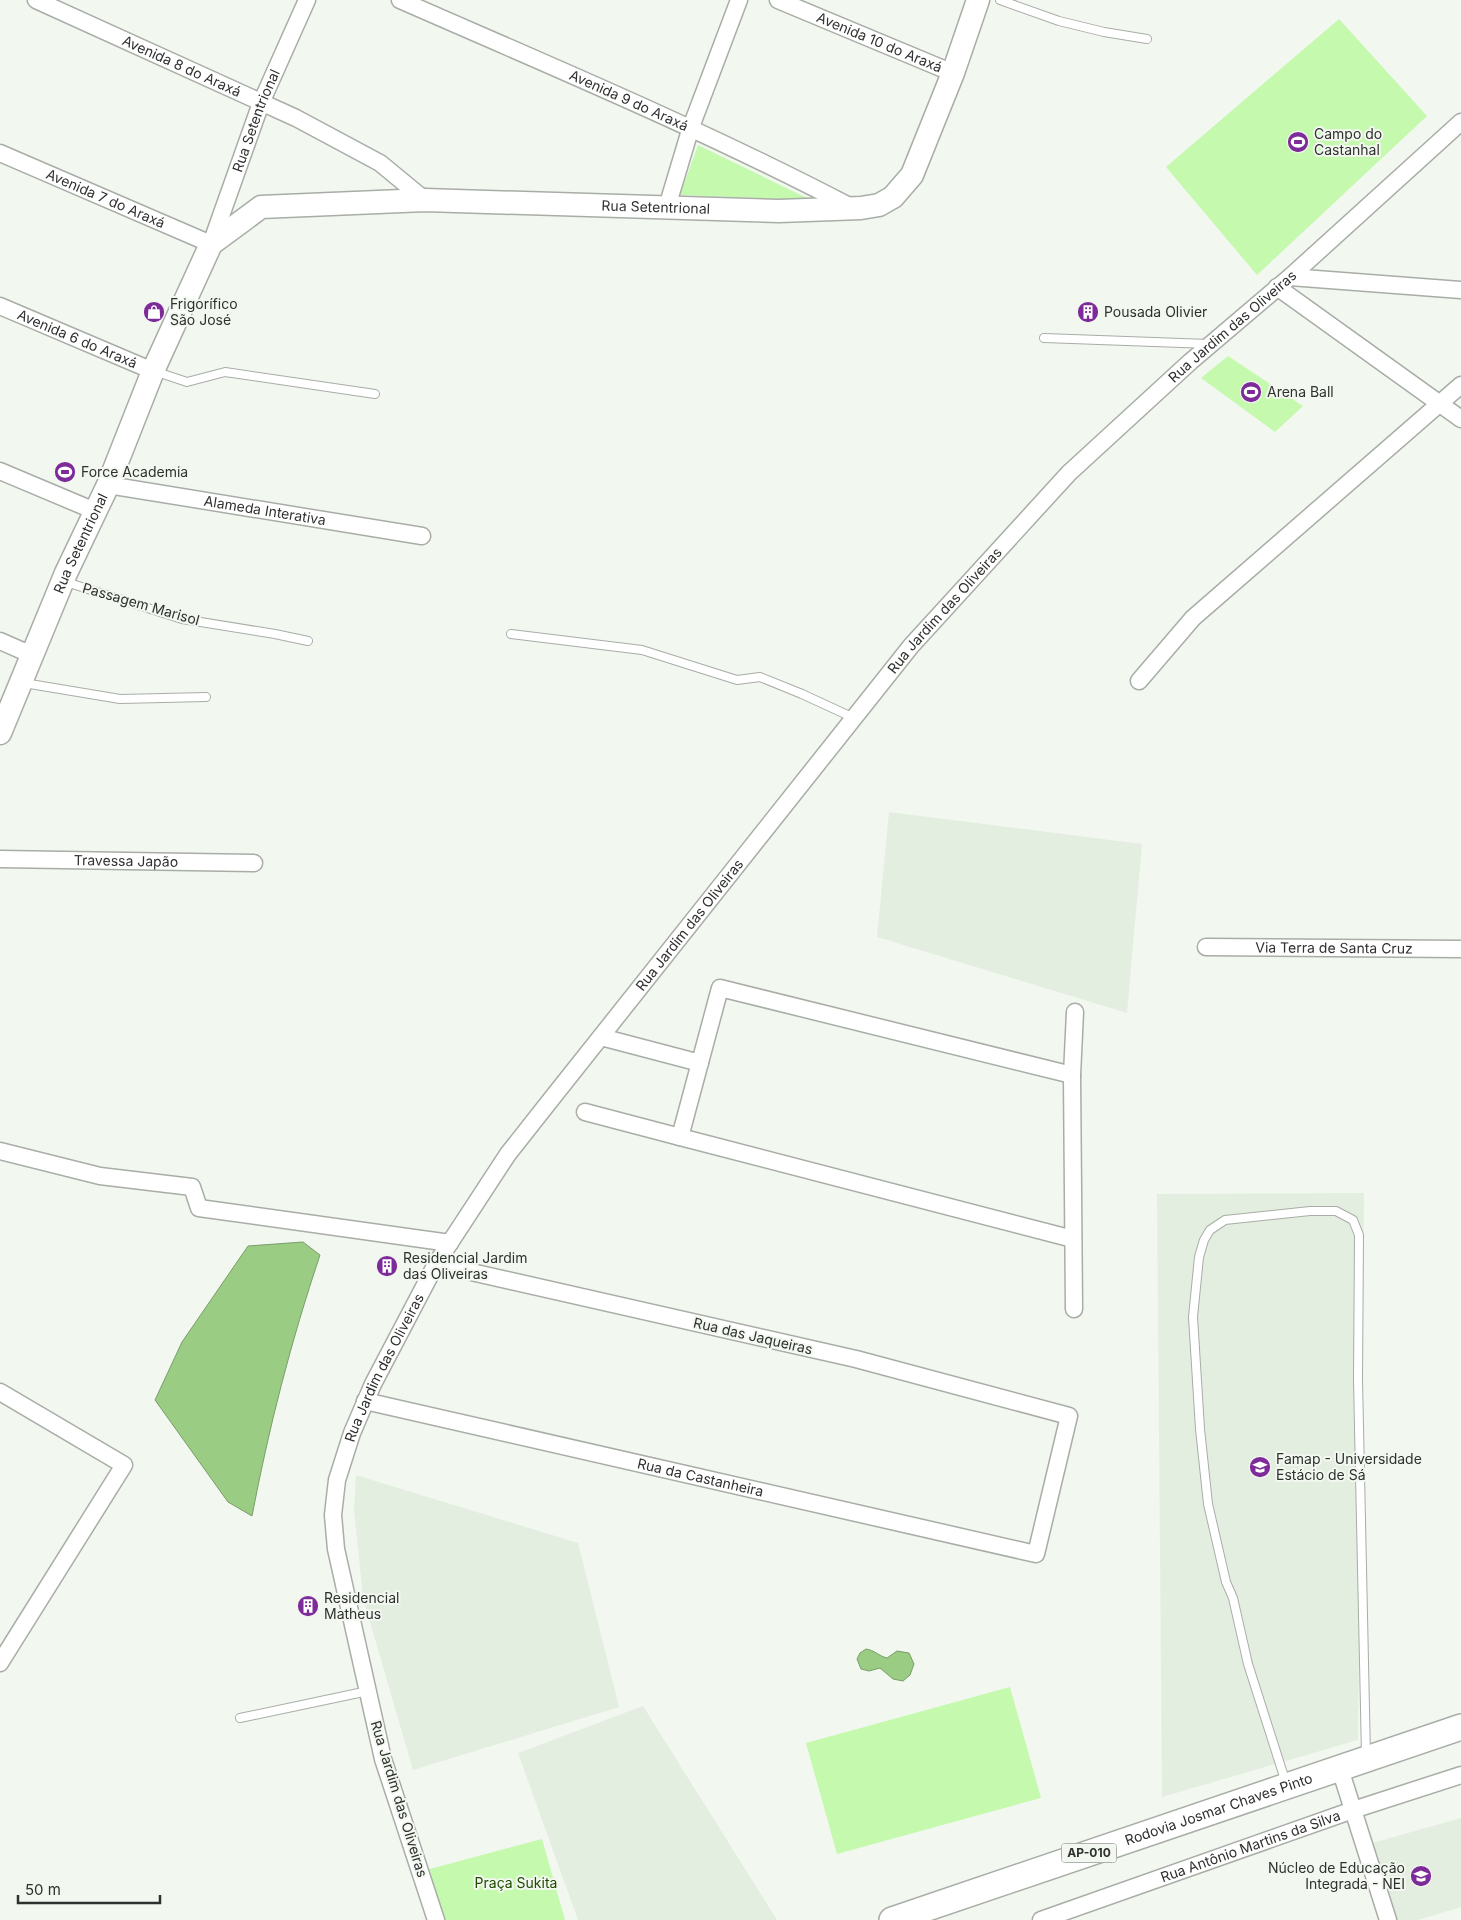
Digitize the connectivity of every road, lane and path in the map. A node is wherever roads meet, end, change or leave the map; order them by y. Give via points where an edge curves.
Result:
1 (36, 0) edge
2 (307, 0) edge
3 (400, 0) edge
4 (739, 0) edge
5 (778, 0) edge
6 (978, 0) edge
7 (1000, 0) edge
8 (1147, 39) dead end
9 (953, 73) junction
10 (261, 103) junction
11 (1461, 122) edge
12 (691, 127) junction
13 (0, 153) edge
14 (425, 200) junction
15 (667, 207) junction
16 (854, 208) junction
17 (211, 244) junction
18 (1290, 277) junction
19 (1277, 288) junction
20 (1461, 290) edge
21 (0, 306) edge
22 (1044, 338) dead end
23 (1211, 344) junction
24 (153, 371) junction
25 (1461, 385) edge
26 (375, 394) dead end
27 (1438, 404) junction
28 (1461, 419) edge
29 (0, 471) edge
30 (108, 485) junction
31 (95, 511) junction
32 (422, 536) dead end
33 (63, 581) junction
34 (511, 634) dead end
35 (0, 641) edge
36 (308, 641) dead end
37 (32, 655) junction
38 (1139, 681) dead end
39 (21, 682) junction
40 (206, 697) dead end
41 (854, 718) junction
42 (0, 733) edge
43 (0, 859) edge
44 (254, 862) dead end
45 (1206, 947) dead end
46 (1461, 949) edge
47 (1074, 1012) dead end
48 (601, 1037) junction
49 (700, 1063) junction
50 (1072, 1075) junction
51 (585, 1112) dead end
52 (680, 1137) junction
53 (0, 1150) edge
54 (1073, 1239) junction
55 (450, 1243) junction
56 (436, 1264) junction
57 (1074, 1309) dead end
58 (0, 1392) edge
59 (365, 1401) junction
60 (1036, 1554) joint
61 (0, 1663) edge
62 (368, 1691) junction
63 (240, 1718) dead end
64 (1461, 1727) edge
65 (1366, 1760) junction
66 (1340, 1769) junction
67 (1461, 1775) edge
68 (1287, 1785) junction
69 (1353, 1810) junction
70 (436, 1920) edge
71 (892, 1920) edge
72 (1041, 1920) edge
73 (1388, 1920) edge

1 - 10 street, Avenida 8 do Araxá
2 - 10 street, Rua Setentrional
3 - 12 street, Avenida 9 do Araxá
4 - 12 street
5 - 9 street, Avenida 10 do Araxá
6 - 9 street, Rua Setentrional
7 - 8 lane via 1059,21
9 - 16 street, Rua Setentrional via 912,175 886,202
10 - 14 street, Avenida 8 do Araxá via 366,155
10 - 17 street, Rua Setentrional
11 - 18 street, Rua Jardim das Oliveiras
12 - 15 street
12 - 16 street, Avenida 9 do Araxá
13 - 17 street, Avenida 7 do Araxá
14 - 15 street, Rua Setentrional
14 - 17 street, Rua Setentrional via 261,208
15 - 16 street, Rua Setentrional via 779,211
17 - 24 street, Rua Setentrional
18 - 19 street, Rua Jardim das Oliveiras
18 - 20 street
19 - 23 street, Rua Jardim das Oliveiras
19 - 27 street
21 - 24 street, Avenida 6 do Araxá
22 - 23 lane
23 - 41 street, Rua Jardim das Oliveiras via 1069,473 911,646
24 - 26 lane via 187,382 225,372
24 - 30 street, Rua Setentrional
25 - 27 street
27 - 28 street
27 - 38 street via 1193,618
29 - 31 street
30 - 31 street, Rua Setentrional
30 - 32 street, Alameda Interativa
31 - 33 street, Rua Setentrional
33 - 36 lane, Passagem Marisol via 182,619
33 - 37 street, Rua Setentrional
34 - 41 lane via 642,650 737,680 760,677
35 - 37 street
37 - 39 street, Rua Setentrional
39 - 40 lane via 120,699
39 - 42 street, Rua Setentrional
41 - 48 street, Rua Jardim das Oliveiras
43 - 44 street, Travessa Japão
45 - 46 street, Via Terra de Santa Cruz
47 - 50 street
48 - 49 street
48 - 55 street, Rua Jardim das Oliveiras via 508,1154
49 - 50 street via 720,988
49 - 52 street
50 - 54 street
51 - 52 street
52 - 54 street
53 - 55 street via 100,1176 192,1187 199,1208
54 - 57 street
55 - 56 street, Rua Jardim das Oliveiras
56 - 59 street, Rua Jardim das Oliveiras
56 - 60 street, Rua das Jaqueiras via 856,1360 1069,1416
58 - 61 street via 124,1465
59 - 60 street, Rua da Castanheira
59 - 62 street, Rua Jardim das Oliveiras via 337,1480 333,1514 336,1549
62 - 63 lane
62 - 70 street, Rua Jardim das Oliveiras via 384,1759
64 - 65 main road, Rodovia Josmar Chaves Pinto / AP-010
65 - 66 main road, Rodovia Josmar Chaves Pinto / AP-010
65 - 68 lane via 1358,1390 1359,1235 1353,1220 1336,1211 1226,1220 1210,1230 1204,1240 1199,1257 1193,1317 1208,1504 1253,1682
66 - 68 main road, Rodovia Josmar Chaves Pinto / AP-010
66 - 69 street
67 - 69 street, Rua Antônio Martins da Silva
68 - 71 main road, Rodovia Josmar Chaves Pinto / AP-010
69 - 72 street, Rua Antônio Martins da Silva
69 - 73 street

